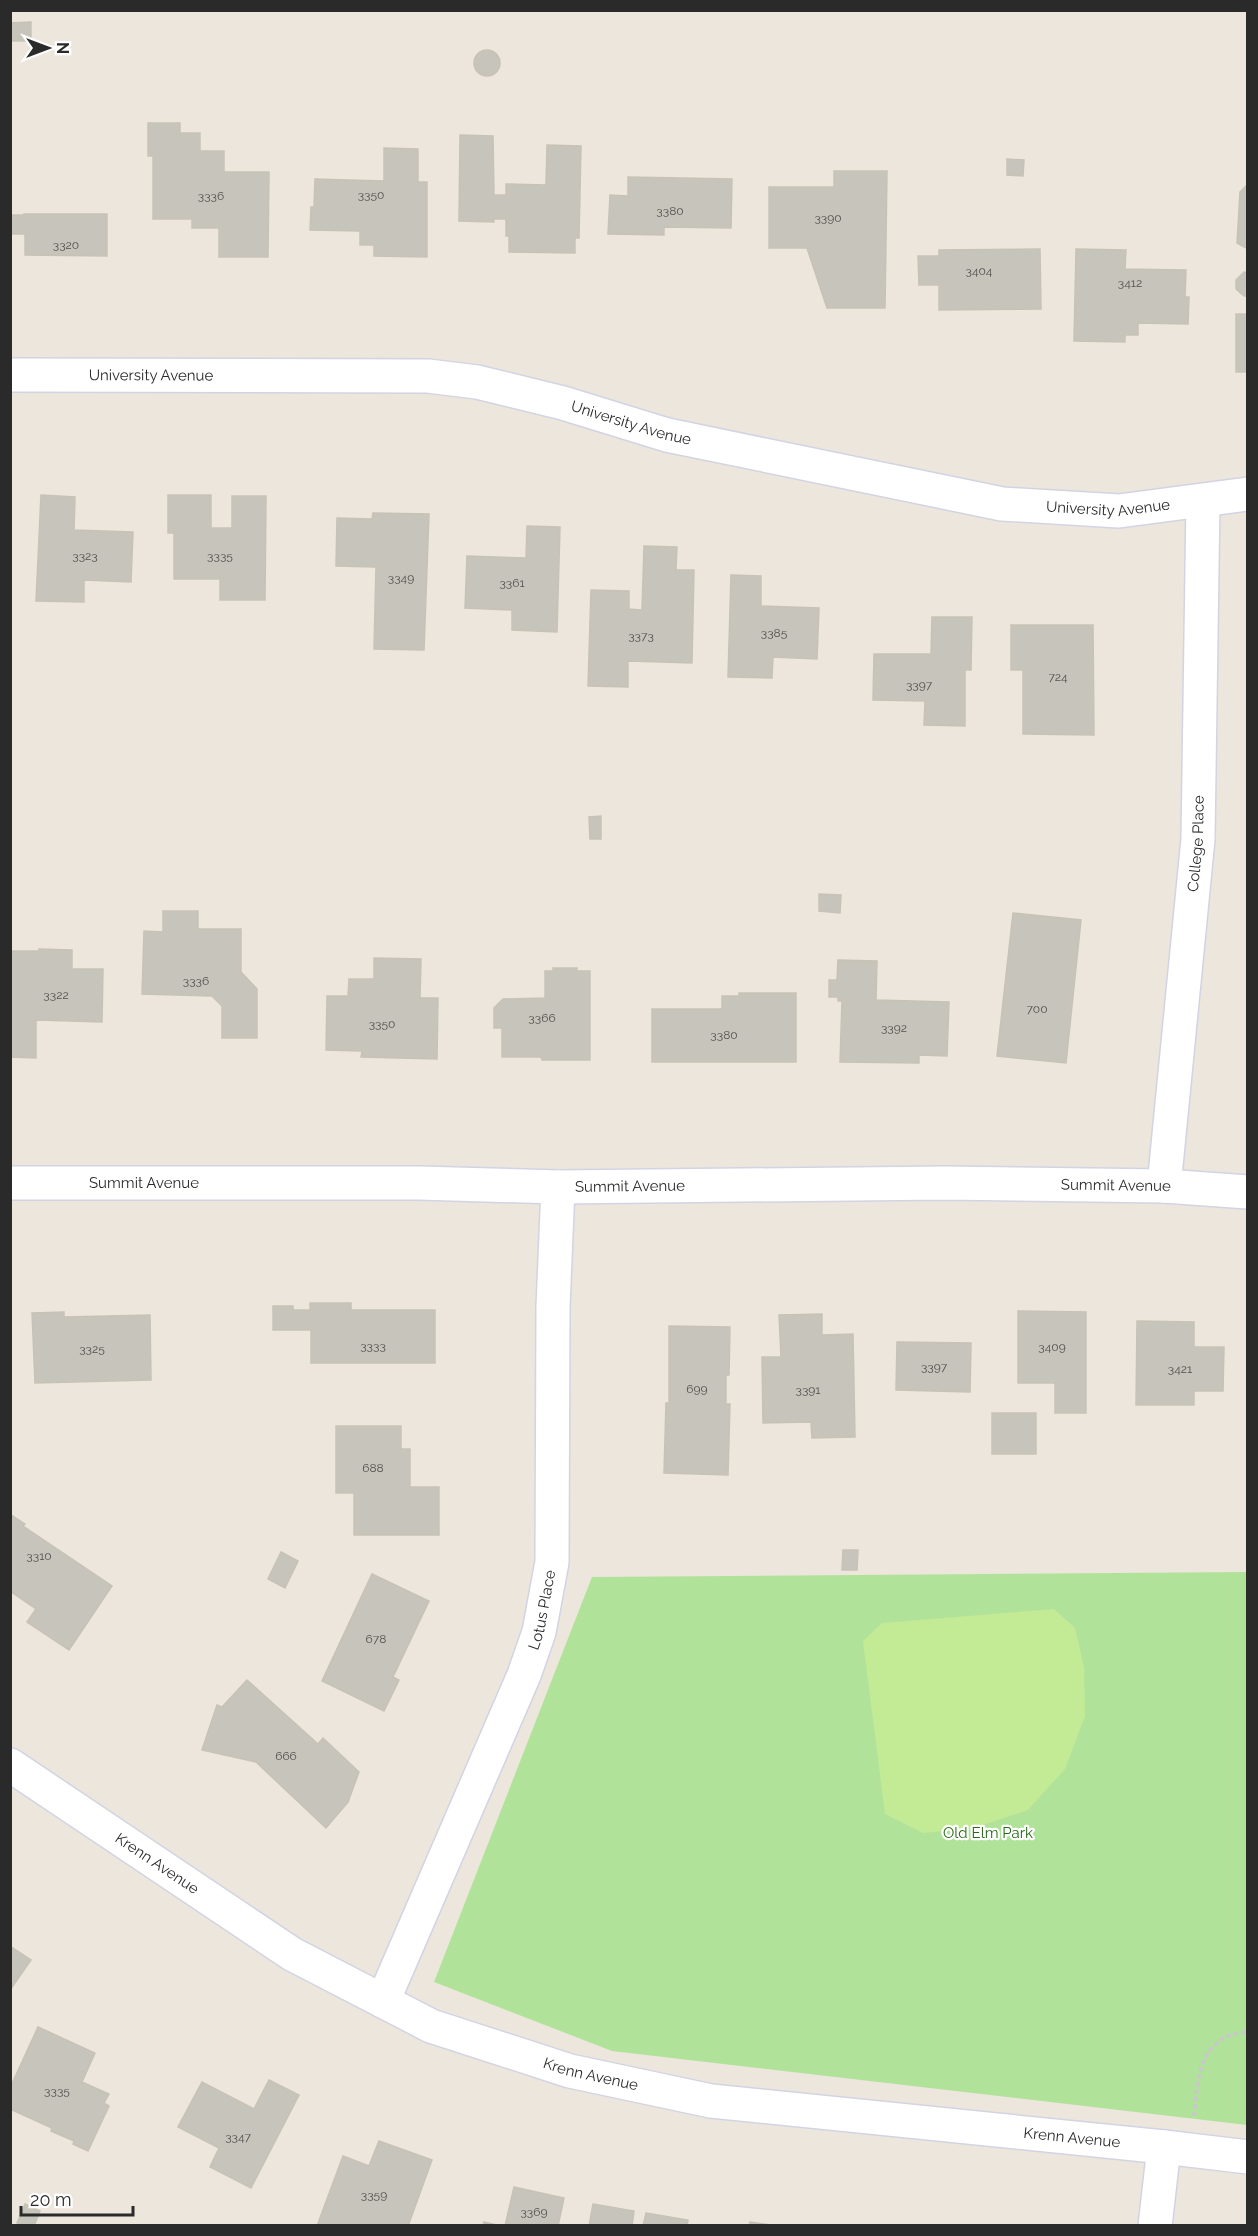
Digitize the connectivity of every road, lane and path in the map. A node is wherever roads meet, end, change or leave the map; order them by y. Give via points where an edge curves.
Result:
1 (10, 375) edge
2 (1248, 494) edge
3 (1203, 501) junction
4 (10, 1183) edge
5 (1164, 1185) junction
6 (558, 1187) junction
7 (1248, 1192) edge
8 (10, 1765) edge
9 (383, 2001) junction
10 (1248, 2032) edge
11 (1192, 2126) dead end
12 (1164, 2147) junction
13 (1248, 2157) edge
14 (1155, 2226) edge

1 - 3 street, University Avenue via 428,376 477,382 563,403 667,435 1002,504 1119,511
2 - 3 street, University Avenue
3 - 5 street, College Place via 1198,839
4 - 6 street, Summit Avenue
5 - 6 street, Summit Avenue
5 - 7 street, Summit Avenue
6 - 9 street, Lotus Place via 553,1307 552,1562 539,1632
8 - 9 street, Krenn Avenue via 292,1954
9 - 12 street, Krenn Avenue via 431,2026 570,2071 711,2101
10 - 11 path via 1225,2037 1211,2049 1201,2066
12 - 13 street, Krenn Avenue
12 - 14 street

